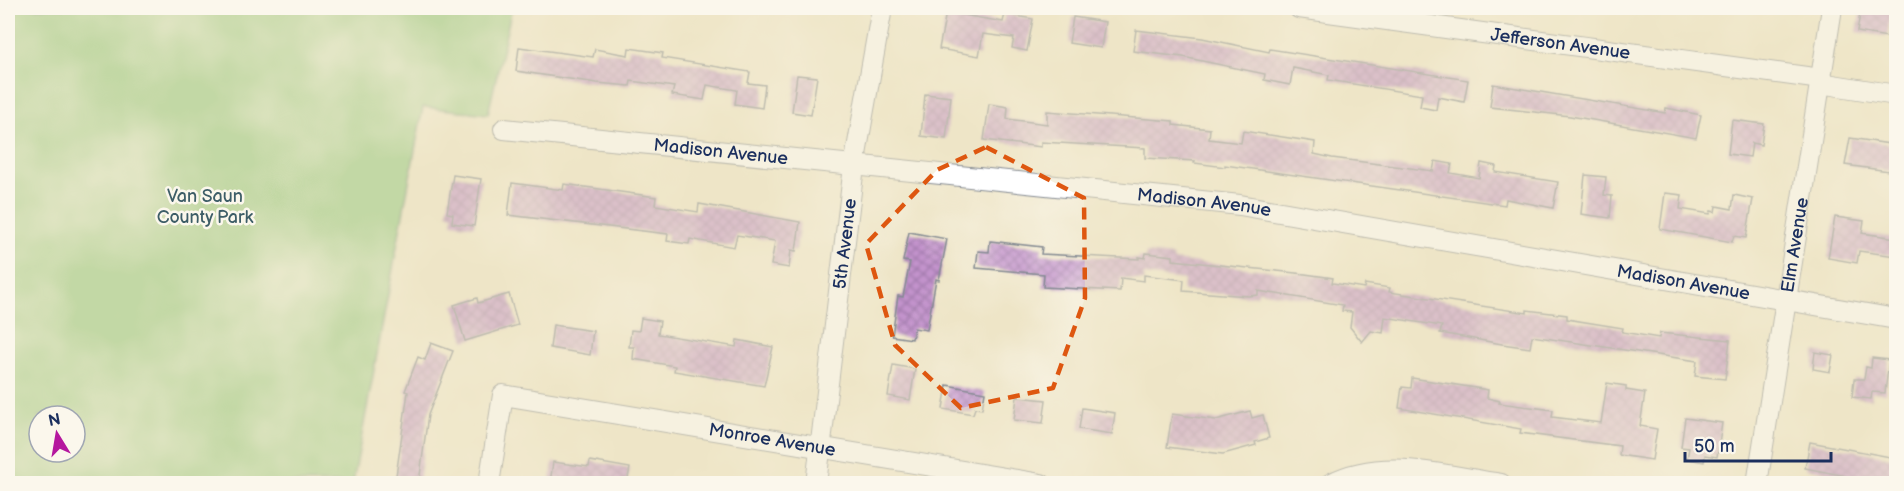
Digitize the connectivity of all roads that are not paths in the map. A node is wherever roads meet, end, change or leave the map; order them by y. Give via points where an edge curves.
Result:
1 (882, 8) edge
2 (1299, 8) edge
3 (1832, 8) edge
4 (1821, 81) junction
5 (1896, 95) edge
6 (504, 129) dead end
7 (854, 166) junction
8 (1786, 302) junction
9 (1896, 319) edge
10 (822, 446) junction
11 (489, 483) edge
12 (816, 483) edge
13 (1041, 483) edge
14 (1330, 483) edge
15 (1501, 483) edge
16 (1757, 483) edge

1 - 7 street, 5th Avenue
2 - 4 street, Jefferson Avenue
3 - 4 street, Elm Avenue
4 - 5 street, Jefferson Avenue
4 - 8 street, Elm Avenue
6 - 7 street, Madison Avenue
7 - 8 street, Madison Avenue via 1240,205
7 - 10 street, 5th Avenue
8 - 9 street, Madison Avenue
8 - 16 street, Elm Avenue
10 - 11 street, Monroe Avenue via 503,395
10 - 12 street, 5th Avenue
10 - 13 street, Monroe Avenue
14 - 15 street via 1368,469 1388,468

